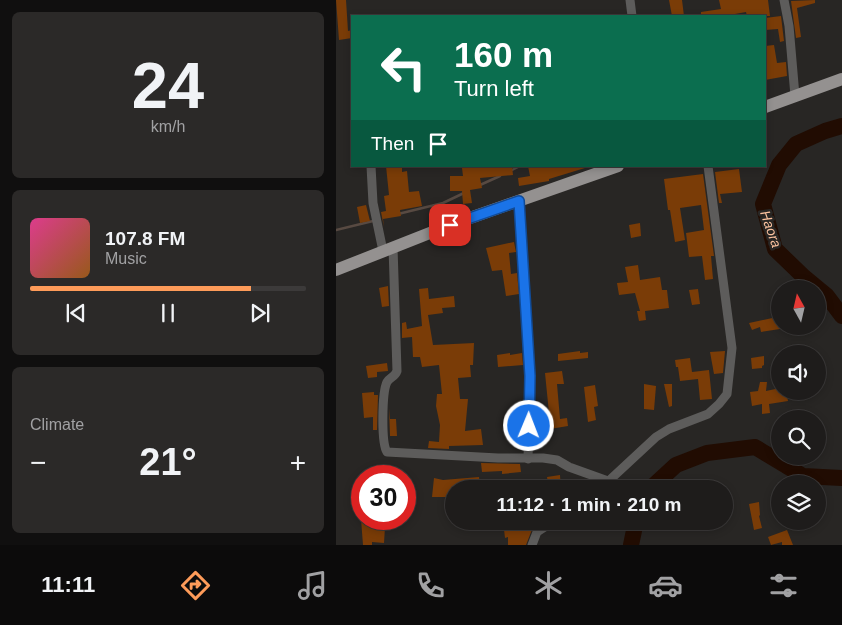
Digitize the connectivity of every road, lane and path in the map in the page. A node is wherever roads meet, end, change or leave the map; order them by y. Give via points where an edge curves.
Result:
1 (630, 0) edge
2 (784, 0) edge
3 (632, 15) edge
4 (842, 79) edge
5 (795, 96) junction
6 (766, 107) edge
7 (371, 167) edge
8 (615, 167) edge
9 (708, 167) edge
10 (519, 201) junction
11 (388, 249) junction
12 (336, 270) edge
13 (528, 459) junction
14 (605, 480) edge
15 (609, 480) edge
16 (541, 530) edge
17 (532, 545) edge

1 - 3 street
2 - 5 street
4 - 5 main road
5 - 6 main road
7 - 11 street via 373,203
8 - 10 main road
9 - 15 street via 732,348 727,394 708,414 656,437
10 - 11 main road
10 - 13 street via 530,376
11 - 12 main road
11 - 13 street via 397,371 385,390 383,446 386,452
13 - 14 street via 557,460
16 - 17 street

